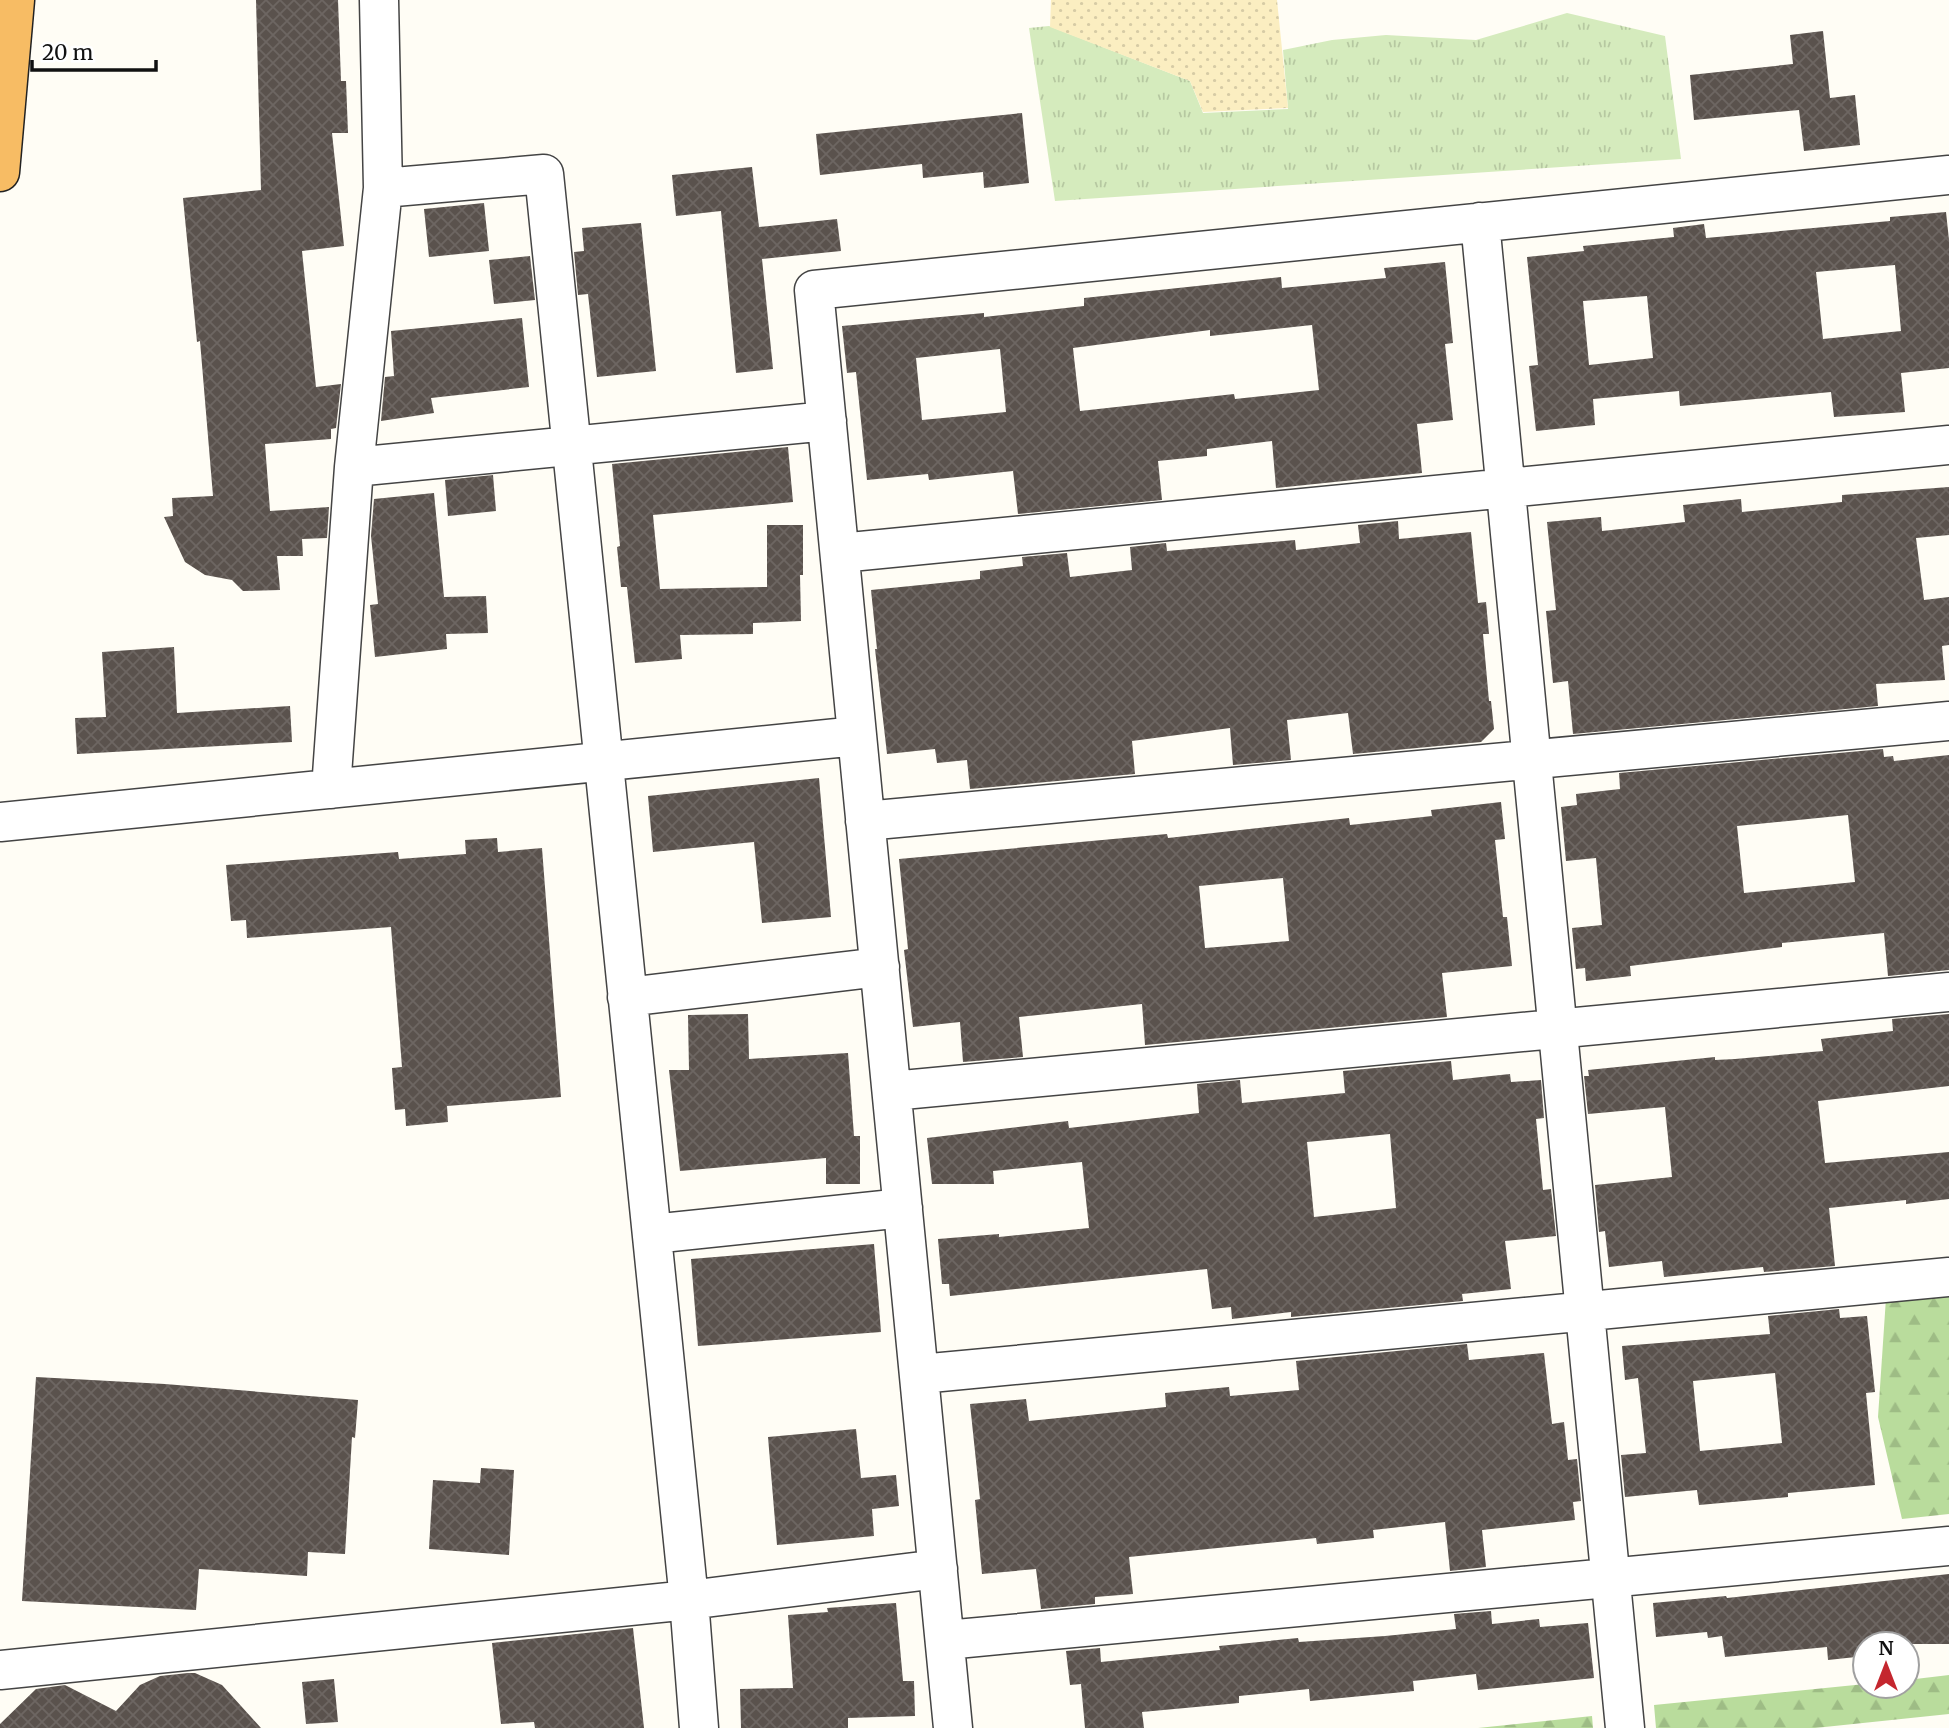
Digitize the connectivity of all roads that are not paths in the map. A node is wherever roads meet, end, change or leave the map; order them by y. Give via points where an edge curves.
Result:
1 (15, 0) edge
2 (379, 0) edge
3 (0, 172) edge
4 (1949, 175) edge
5 (383, 188) junction
6 (1480, 222) junction
7 (827, 421) junction
8 (1949, 444) edge
9 (571, 446) junction
10 (354, 467) junction
11 (1505, 486) junction
12 (840, 553) junction
13 (1949, 721) edge
14 (857, 736) junction
15 (1532, 759) junction
16 (603, 762) junction
17 (331, 789) junction
18 (865, 821) junction
19 (0, 822) edge
20 (880, 967) junction
21 (1949, 992) edge
22 (627, 997) junction
23 (1558, 1029) junction
24 (892, 1091) junction
25 (904, 1208) junction
26 (652, 1234) junction
27 (1949, 1277) edge
28 (1585, 1311) junction
29 (920, 1374) junction
30 (1949, 1546) edge
31 (939, 1569) junction
32 (1611, 1578) junction
33 (689, 1600) junction
34 (946, 1640) junction
35 (0, 1670) edge
36 (699, 1728) edge
37 (953, 1728) edge
38 (1625, 1728) edge

1 - 3 highway
2 - 5 street
4 - 6 street
5 - 9 street via 544,174
5 - 10 street
6 - 7 street via 814,290
6 - 11 street
7 - 9 street
7 - 12 street
8 - 11 street
9 - 10 street
9 - 16 street
10 - 17 street
11 - 12 street
11 - 15 street
12 - 14 street
13 - 15 street
14 - 16 street
14 - 18 street
15 - 18 street
15 - 23 street
16 - 17 street
16 - 22 street
17 - 19 street
18 - 20 street
20 - 22 street
20 - 24 street
21 - 23 street
22 - 26 street
23 - 24 street
23 - 28 street
24 - 25 street
25 - 26 street
25 - 29 street
26 - 33 street
27 - 28 street
28 - 29 street
28 - 32 street
29 - 31 street
30 - 32 street
31 - 33 street
31 - 34 street
32 - 34 street
32 - 38 street
33 - 35 street
33 - 36 street
34 - 37 street

